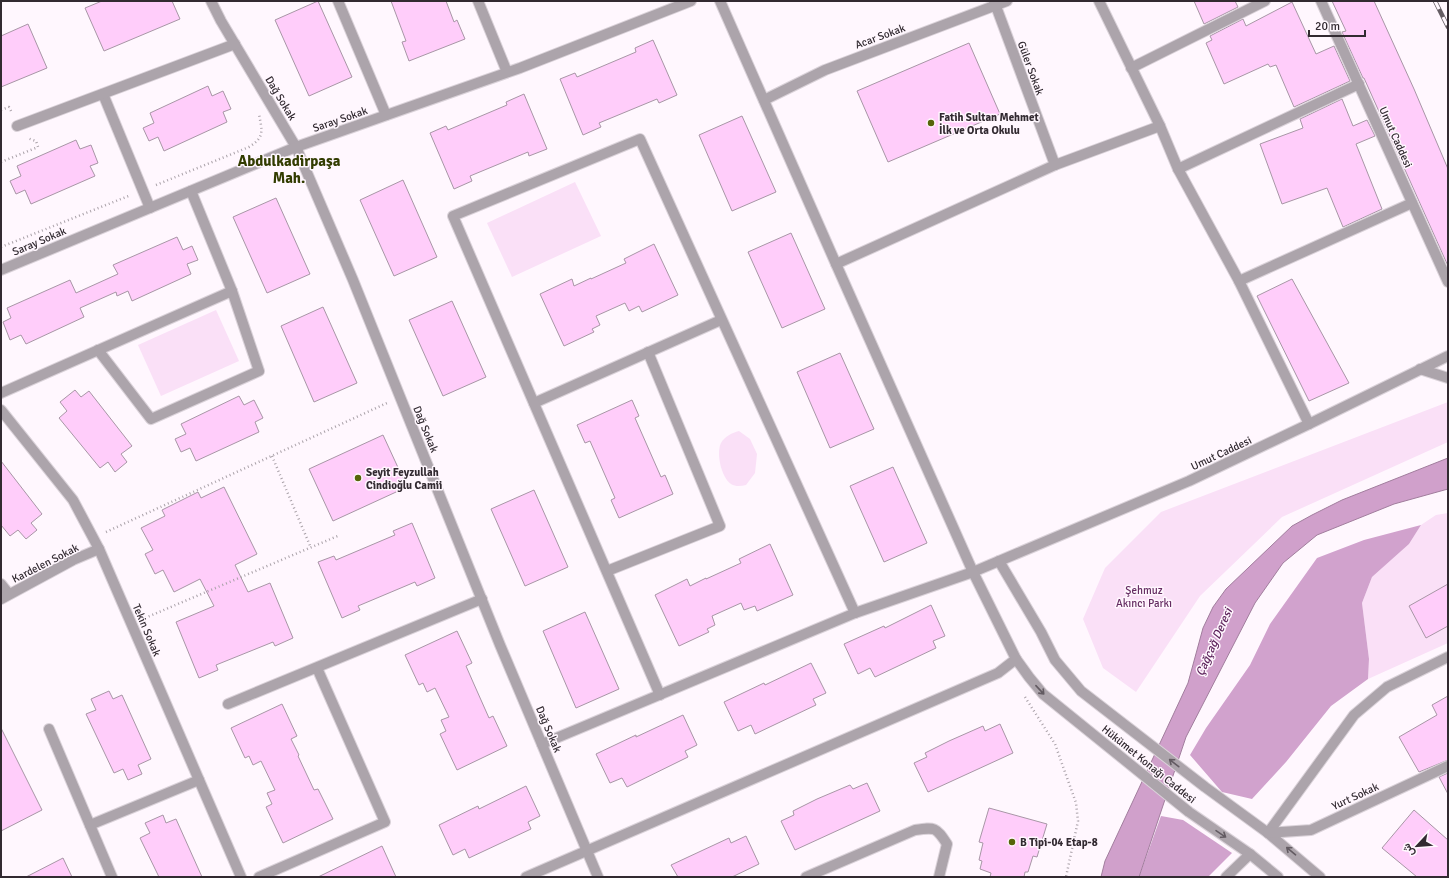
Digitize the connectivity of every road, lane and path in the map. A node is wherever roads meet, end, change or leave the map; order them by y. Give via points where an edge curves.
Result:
1 (210, 1) edge
2 (338, 1) edge
3 (478, 1) edge
4 (691, 1) edge
5 (720, 1) edge
6 (1007, 1) edge
7 (1099, 1) edge
8 (1265, 1) edge
9 (1321, 1) edge
10 (995, 4) edge
11 (235, 44) junction
12 (1132, 68) junction
13 (507, 72) junction
14 (1359, 84) junction
15 (103, 94) junction
16 (764, 100) junction
17 (258, 113) dead end
18 (386, 115) junction
19 (17, 126) dead end
20 (1160, 126) junction
21 (296, 147) junction
22 (1055, 165) junction
23 (1178, 169) junction
24 (142, 190) junction
25 (191, 191) junction
26 (1412, 203) junction
27 (150, 208) junction
28 (1, 247) edge
29 (836, 264) junction
30 (1, 270) edge
31 (1239, 281) junction
32 (1448, 282) edge
33 (232, 291) junction
34 (721, 320) junction
35 (98, 350) junction
36 (648, 352) junction
37 (1448, 356) edge
38 (1420, 370) junction
39 (1448, 378) edge
40 (1, 393) edge
41 (401, 397) junction
42 (534, 403) junction
43 (1, 410) edge
44 (1309, 424) junction
45 (272, 456) junction
46 (340, 535) dead end
47 (93, 538) junction
48 (310, 548) junction
49 (99, 549) junction
50 (999, 561) junction
51 (607, 572) junction
52 (973, 572) junction
53 (1, 584) edge
54 (5, 596) edge
55 (482, 599) junction
56 (855, 613) junction
57 (131, 624) junction
58 (1448, 657) edge
59 (1016, 659) junction
60 (318, 668) junction
61 (1021, 691) dead end
62 (660, 695) junction
63 (228, 704) dead end
64 (49, 729) dead end
65 (542, 744) junction
66 (1448, 766) edge
67 (199, 780) junction
68 (90, 825) junction
69 (1268, 833) junction
70 (586, 850) junction
71 (1250, 854) junction
72 (112, 877) edge
73 (241, 877) edge
74 (259, 877) edge
75 (526, 877) edge
76 (598, 877) edge
77 (806, 877) edge
78 (939, 877) edge
79 (1066, 877) edge
80 (1226, 877) edge
81 (1278, 877) edge
82 (1320, 877) edge

1 - 11 street, Dağ Sokak
2 - 18 street
3 - 13 street
4 - 13 street, Saray Sokak
5 - 16 street, Hükümet Konağı Caddesi
6 - 10 street, Acar Sokak
7 - 12 street
8 - 12 street
9 - 14 street, Umut Caddesi
10 - 16 street, Acar Sokak via 825,70
10 - 22 street, Güler Sokak
11 - 15 street
11 - 21 street, Dağ Sokak
12 - 20 street
13 - 18 street, Saray Sokak
14 - 23 street
14 - 26 street, Umut Caddesi
15 - 19 street
15 - 24 street
16 - 29 street, Hükümet Konağı Caddesi
17 - 24 path via 262,132 258,142
18 - 21 street, Saray Sokak
20 - 22 street
20 - 23 street
21 - 25 street, Saray Sokak
21 - 41 street, Dağ Sokak
22 - 29 street
23 - 31 street
24 - 27 street
24 - 28 path
25 - 27 street, Saray Sokak
25 - 33 street
26 - 31 street
26 - 32 street, Umut Caddesi
27 - 30 street, Saray Sokak
29 - 52 street, Hükümet Konağı Caddesi
31 - 44 street
33 - 35 street
33 - 35 street via 259,371 151,419
34 - 36 street
34 - 42 street via 640,139 453,216
34 - 56 street
35 - 40 street
36 - 42 street
36 - 51 street via 720,526
37 - 38 street, Umut Caddesi
38 - 39 street
38 - 44 street, Umut Caddesi
41 - 45 path
41 - 55 street, Dağ Sokak
42 - 51 street
43 - 47 street, Tekin Sokak via 73,500
44 - 50 street, Umut Caddesi via 1189,481
45 - 47 path
45 - 48 path
46 - 48 path
47 - 49 street, Tekin Sokak
48 - 57 path
49 - 54 street, Kardelen Sokak
49 - 57 street, Tekin Sokak
50 - 52 street, Umut Caddesi
69 -> 50 street, Hükümet Konağı Caddesi via 1081,691 1055,660
51 - 62 street
52 - 56 street, Umut Caddesi
52 - 59 street, Hükümet Konağı Caddesi
53 - 54 street
55 - 60 street
55 - 65 street, Dağ Sokak
56 - 62 street, Umut Caddesi
57 - 67 street, Tekin Sokak
58 - 69 street via 1387,687 1354,715
59 - 70 street via 998,673
59 -> 71 street, Hükümet Konağı Caddesi via 1043,694 1189,812
60 - 63 street
60 - 74 street via 385,822
61 - 79 path via 1055,744 1076,803 1078,821
62 - 65 street, Umut Caddesi
64 - 68 street
65 - 70 street, Dağ Sokak
66 - 69 street, Yurt Sokak via 1311,830
67 - 68 street
67 - 73 street, Tekin Sokak
68 - 72 street
82 -> 69 street, Hükümet Konağı Caddesi
70 - 75 street
70 - 76 street, Dağ Sokak
71 - 80 street
71 - 81 street, Hükümet Konağı Caddesi
77 - 78 street via 914,830 929,828 938,831 947,844

